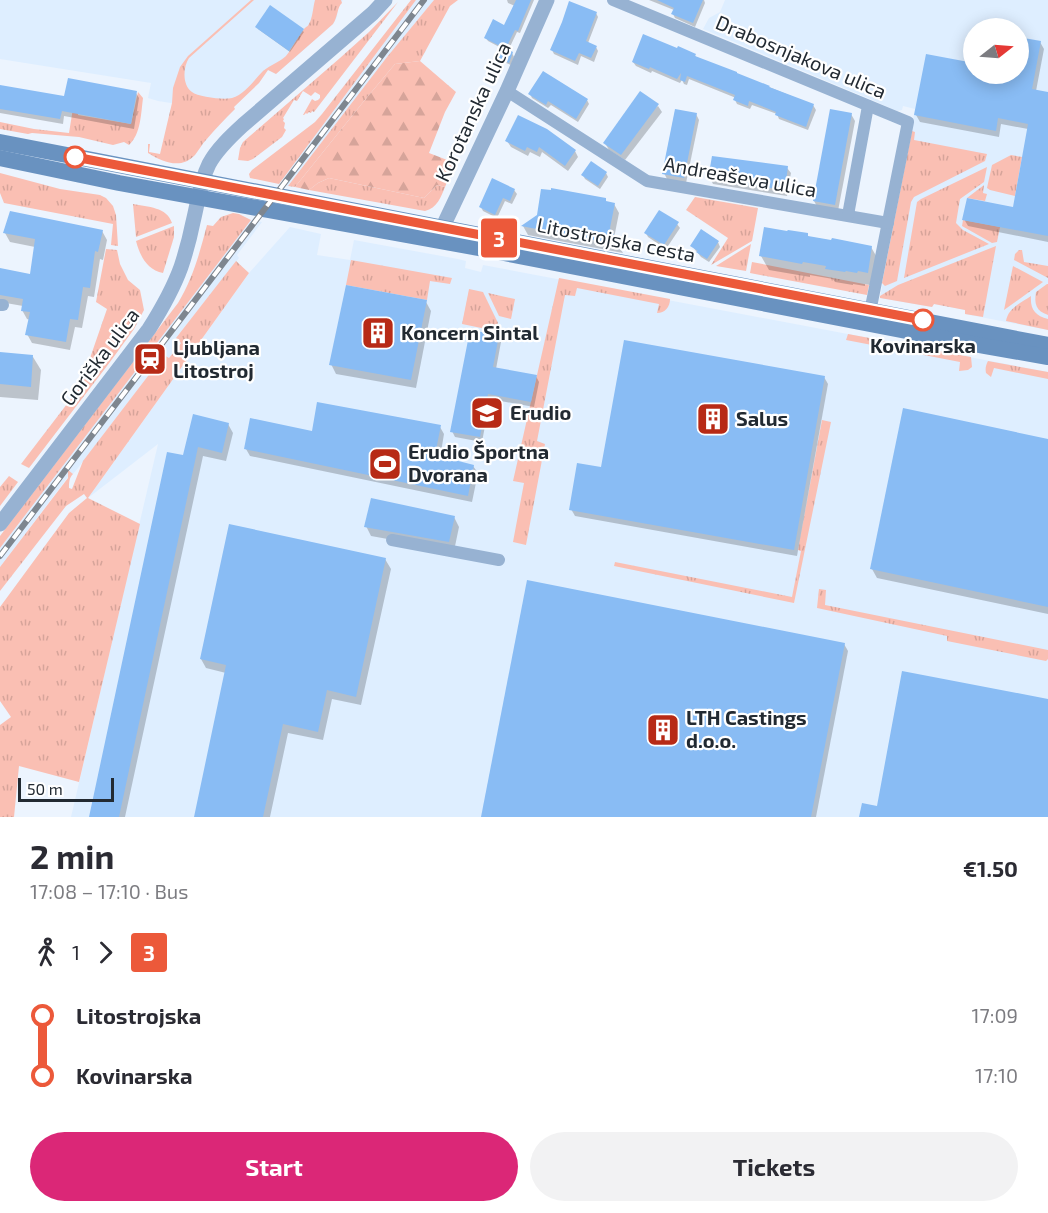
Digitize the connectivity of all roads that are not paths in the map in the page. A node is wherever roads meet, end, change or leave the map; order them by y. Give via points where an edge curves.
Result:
1 (385, 0) edge
2 (547, 0) edge
3 (613, 0) edge
4 (507, 91) junction
5 (868, 106) junction
6 (0, 142) edge
7 (0, 158) edge
8 (200, 189) junction
9 (848, 215) junction
10 (888, 223) junction
11 (439, 234) junction
12 (869, 317) junction
13 (1048, 345) edge
14 (1048, 357) edge
15 (0, 524) edge
16 (392, 540) dead end
17 (499, 560) dead end

1 - 8 street, Goriška ulica via 236,131 210,162
2 - 4 street, Korotanska ulica
3 - 5 street, Drabosnjakova ulica
4 - 9 street, Andreaševa ulica via 647,181
4 - 11 street, Korotanska ulica
5 - 9 street
5 - 10 street, Drabosnjakova ulica via 908,122
6 - 8 main road, Litostrojska cesta
7 - 8 main road, Litostrojska cesta via 119,183
8 - 11 main road, Litostrojska cesta
8 - 15 street, Goriška ulica via 180,268 160,311
9 - 10 street, Andreaševa ulica
10 - 12 street
11 - 12 main road, Litostrojska cesta
12 - 13 main road, Litostrojska cesta
12 - 14 main road, Litostrojska cesta via 984,346
16 - 17 street

